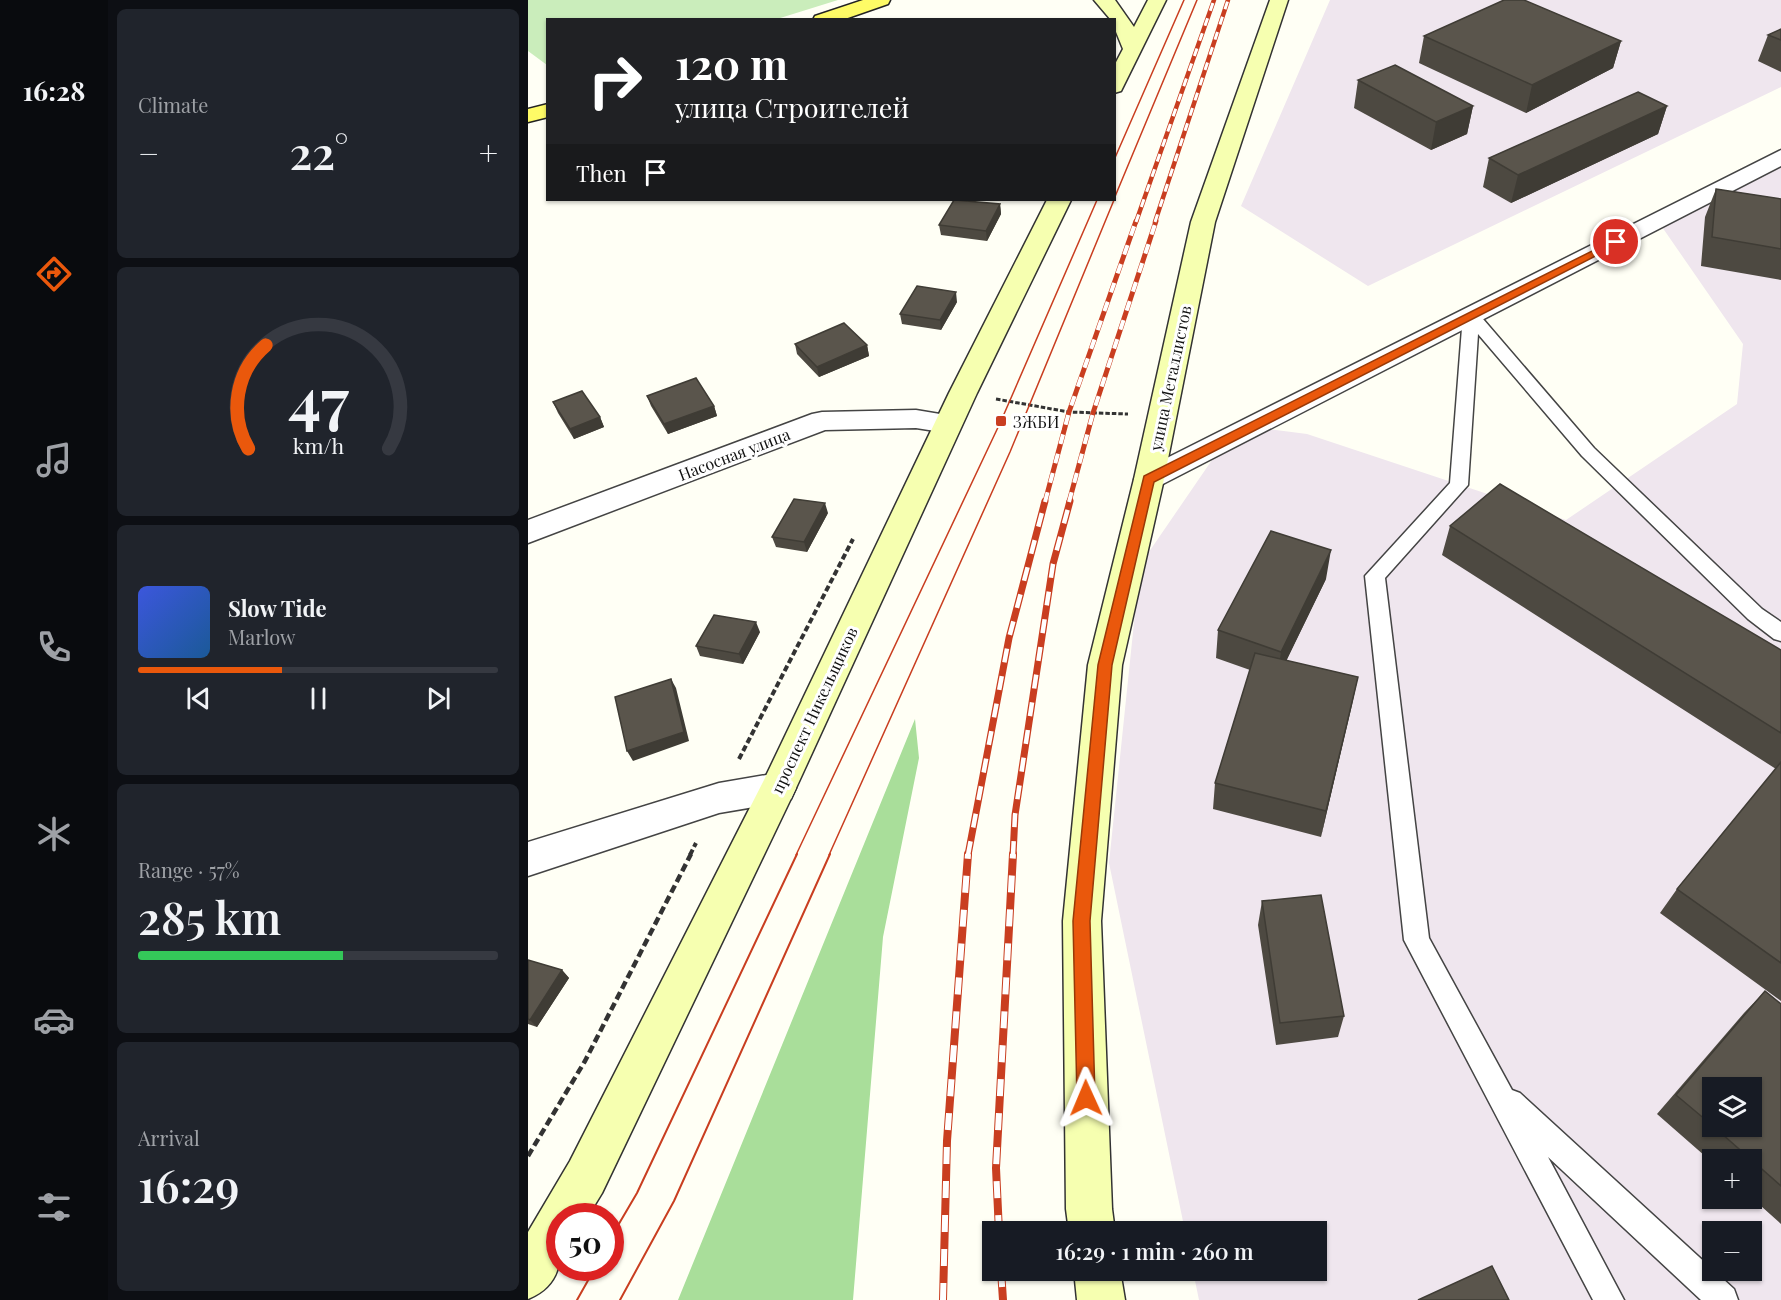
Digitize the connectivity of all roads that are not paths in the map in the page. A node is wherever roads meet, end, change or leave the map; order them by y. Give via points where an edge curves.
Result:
1 (881, 0) edge
2 (1102, 0) edge
3 (1157, 0) edge
4 (1279, 0) edge
5 (828, 18) edge
6 (1133, 50) junction
7 (1116, 83) edge
8 (546, 111) edge
9 (528, 116) edge
10 (1781, 158) edge
11 (1059, 201) edge
12 (1471, 315) junction
13 (948, 424) junction
14 (1149, 479) junction
15 (528, 532) edge
16 (1781, 633) edge
17 (778, 788) junction
18 (528, 859) edge
19 (1498, 1093) junction
20 (571, 1203) edge
21 (1091, 1221) edge
22 (546, 1246) edge
23 (528, 1276) edge
24 (1098, 1281) edge
25 (1101, 1300) edge
26 (1609, 1300) edge
27 (1723, 1300) edge

1 - 5 main road
2 - 6 main road via 1118,15
3 - 6 main road
4 - 14 main road, улица Металлистов via 1203,222
6 - 7 main road
8 - 9 main road
10 - 12 street
11 - 13 main road, проспект Никельщиков
12 - 14 street
12 - 16 lane via 1588,452 1755,614
12 - 19 lane via 1459,485 1375,576 1417,940
13 - 15 street, Насосная улица via 916,419 822,421
13 - 17 main road, проспект Никельщиков
14 - 21 main road, улица Металлистов via 1105,665 1082,921
17 - 18 street via 719,798
17 - 20 main road, проспект Никельщиков
19 - 26 lane
19 - 27 lane
22 - 23 main road
24 - 25 main road

